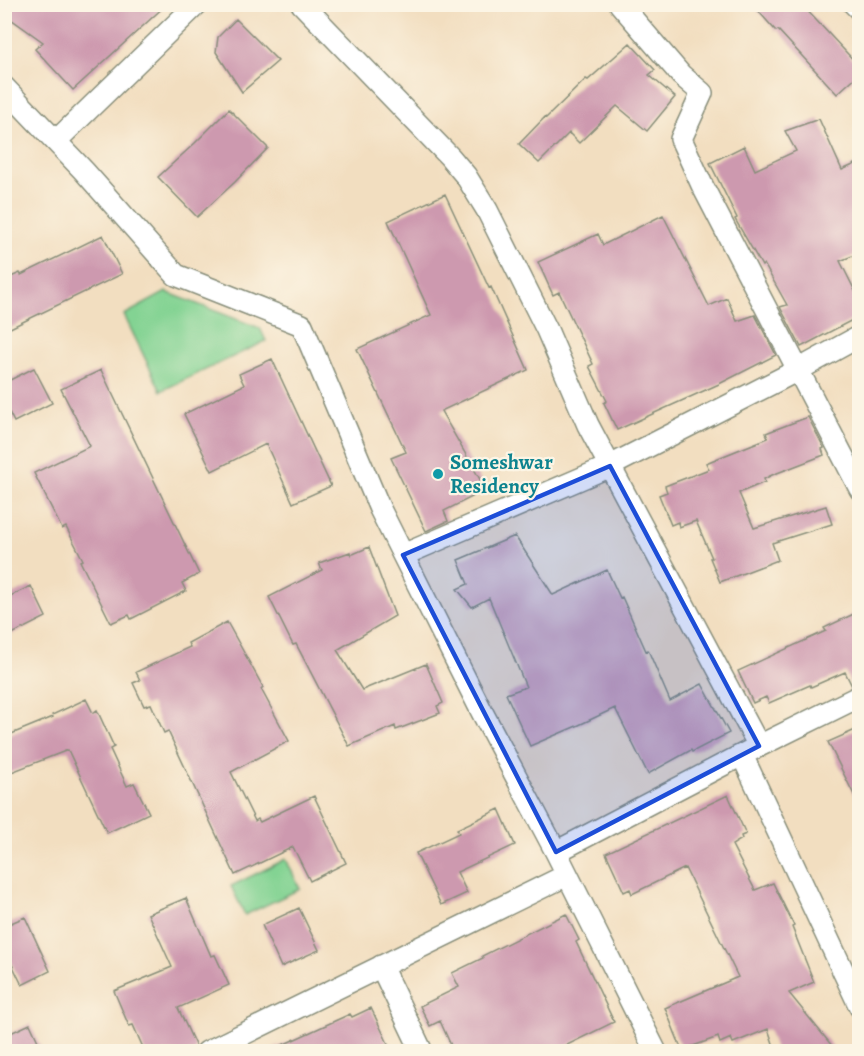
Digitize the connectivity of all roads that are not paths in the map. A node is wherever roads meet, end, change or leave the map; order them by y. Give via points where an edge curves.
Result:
1 (197, 4) edge
2 (302, 4) edge
3 (854, 4) edge
4 (631, 8) edge
5 (860, 10) edge
6 (4, 87) edge
7 (56, 141) junction
8 (860, 336) edge
9 (798, 370) junction
10 (610, 466) junction
11 (860, 489) edge
12 (403, 555) junction
13 (860, 696) edge
14 (750, 751) junction
15 (556, 852) junction
16 (567, 875) junction
17 (381, 966) junction
18 (860, 1007) edge
19 (221, 1048) edge
20 (422, 1052) edge
21 (656, 1052) edge

1 - 7 street
2 - 10 street via 466,176 488,210
3 - 5 street
4 - 9 street via 681,75 702,93 681,139
6 - 7 street
7 - 12 street via 176,275 302,325
8 - 9 street
9 - 10 street
9 - 11 street
10 - 12 street
10 - 14 street
12 - 15 street
13 - 14 street
14 - 15 street
14 - 18 street
15 - 16 street
16 - 17 street
16 - 21 street
17 - 19 street
17 - 20 street

